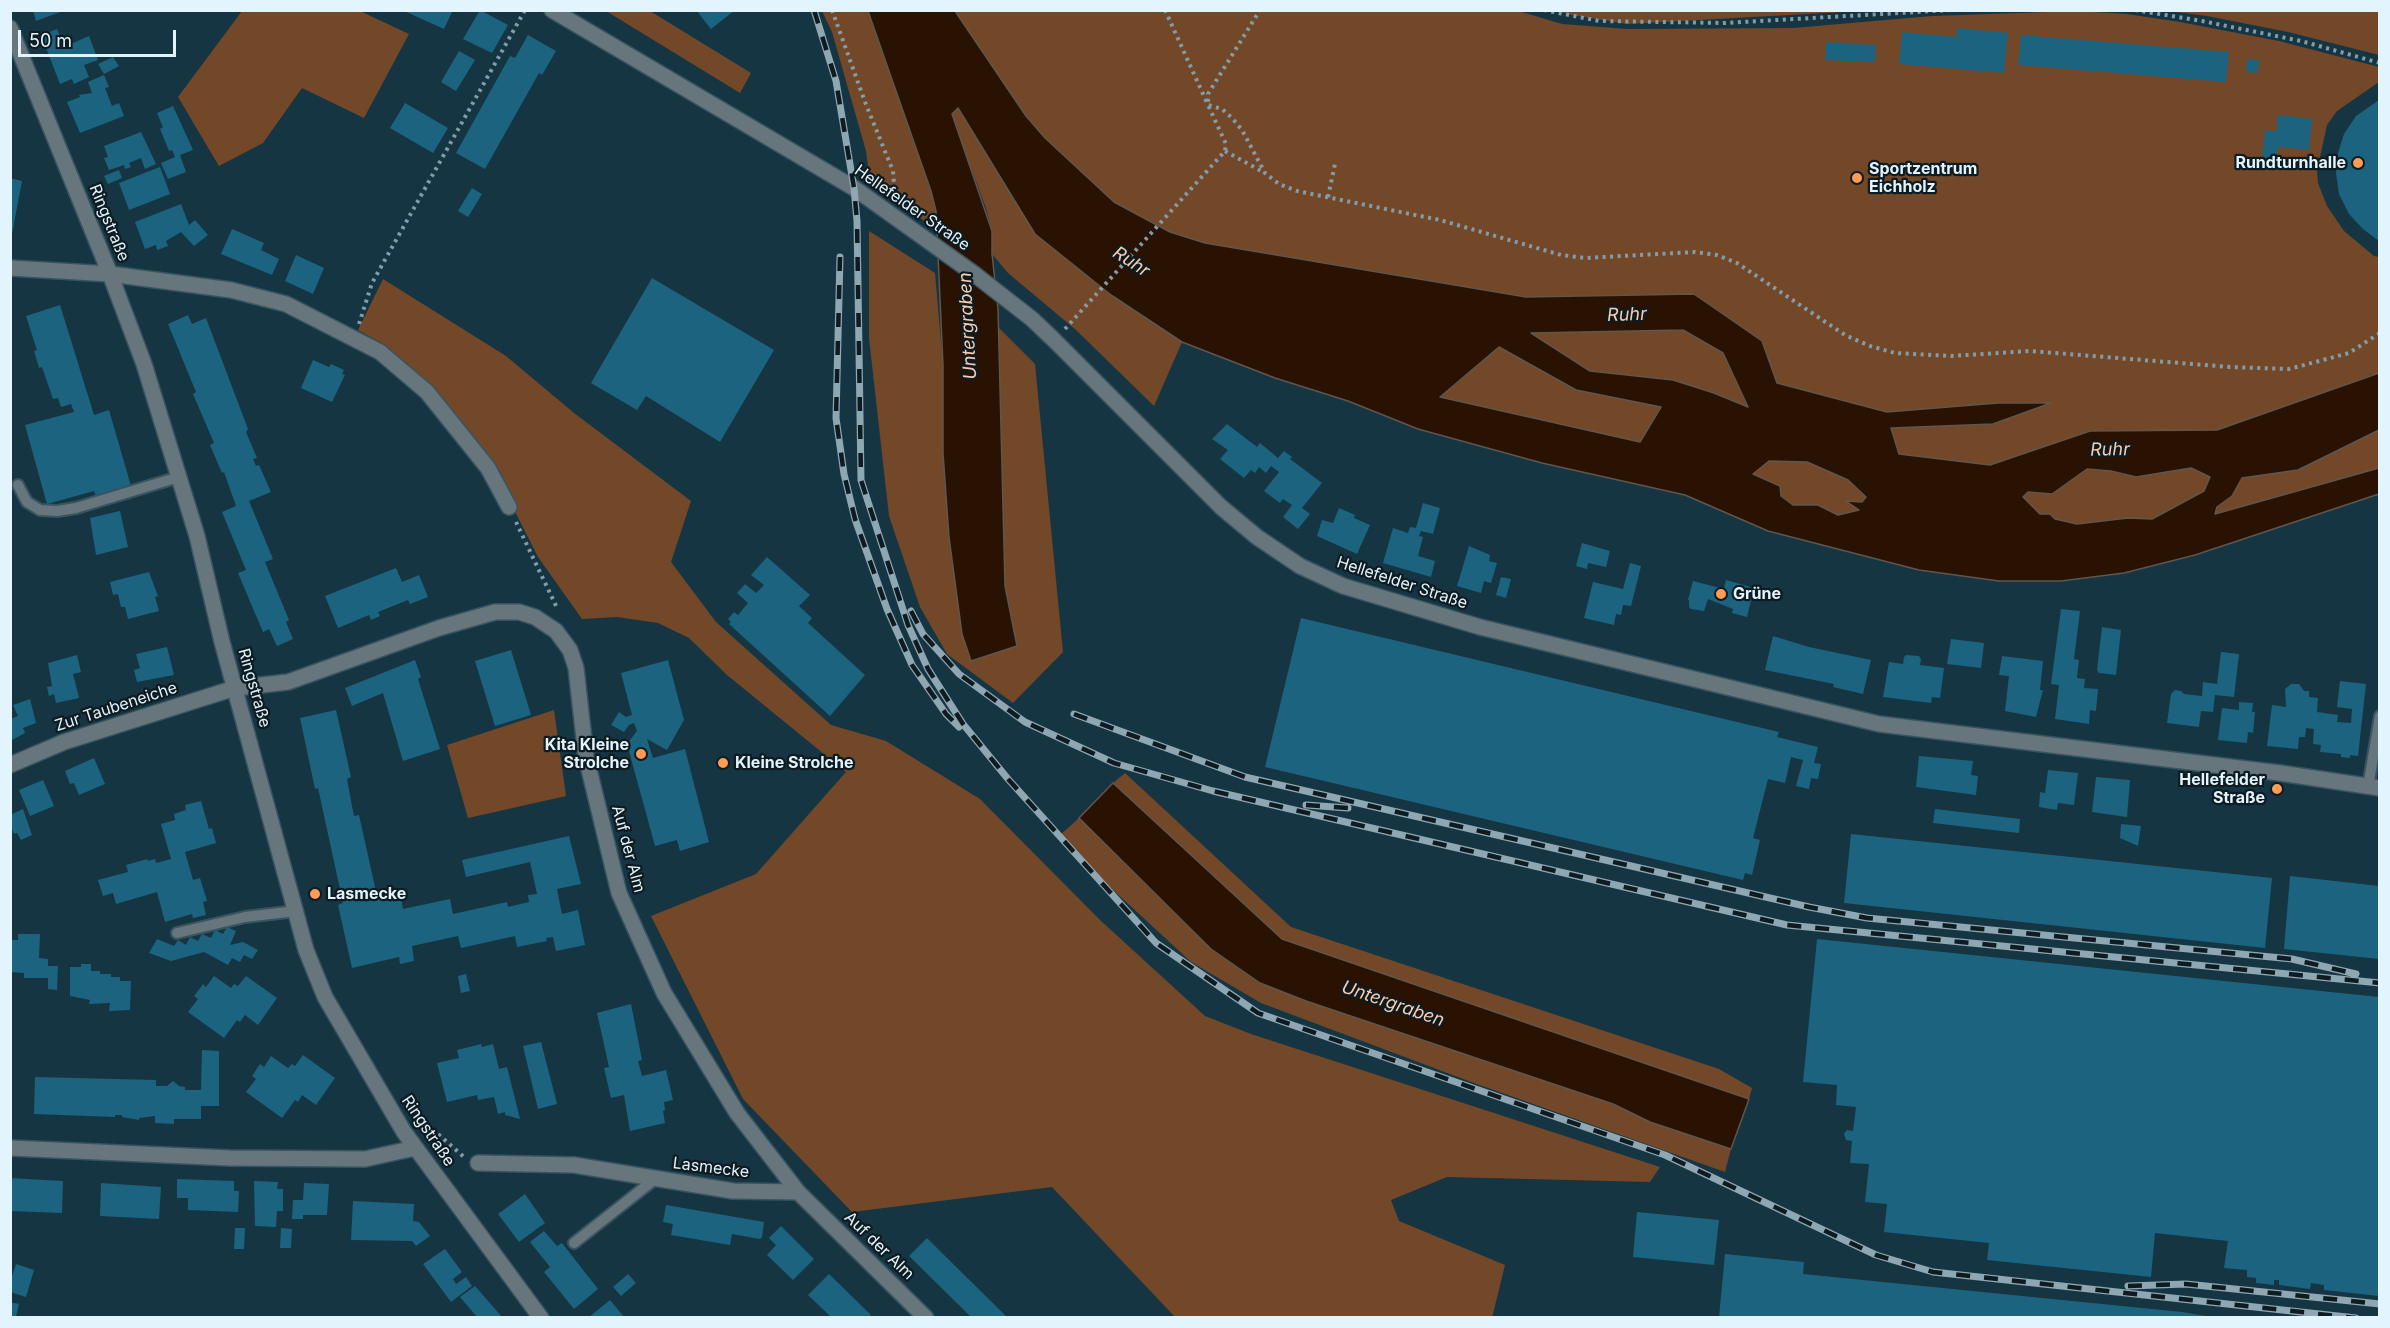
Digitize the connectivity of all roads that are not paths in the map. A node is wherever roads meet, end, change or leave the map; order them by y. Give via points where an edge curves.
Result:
1 (552, 10) edge
2 (10, 28) edge
3 (17, 62) edge
4 (10, 268) edge
5 (110, 274) junction
6 (179, 477) junction
7 (18, 485) dead end
8 (509, 507) road end
9 (235, 688) junction
10 (2379, 716) edge
11 (10, 765) edge
12 (2374, 787) edge
13 (296, 911) junction
14 (177, 933) dead end
15 (10, 1148) edge
16 (415, 1148) junction
17 (478, 1162) road end
18 (655, 1179) junction
19 (798, 1192) junction
20 (574, 1243) dead end
21 (541, 1317) edge
22 (926, 1317) edge

1 - 12 street, Hellefelder Straße via 854,188 973,273 1032,319 1221,507 1300,566 1343,586 1490,630 1880,724
2 - 3 street, Ringstraße
3 - 5 street, Ringstraße
4 - 5 street
5 - 6 street, Ringstraße via 144,364
5 - 8 street via 231,290 286,304 380,352 427,392 488,468
6 - 7 lane via 57,511 40,510 27,502
6 - 9 street, Ringstraße
9 - 11 street, Zur Taubeneiche via 64,742
9 - 13 street, Ringstraße
9 - 19 street, Auf der Alm via 288,682 495,612 519,612 556,631 570,650 576,668 586,758 606,844 619,893 645,954 664,993 737,1113
10 - 12 lane
13 - 14 lane via 245,916
13 - 16 street, Ringstraße via 325,997
15 - 16 street via 230,1158 365,1159
16 - 21 street, Ringstraße
17 - 18 street, Lasmecke via 574,1165
18 - 19 street, Lasmecke via 733,1191
18 - 20 lane
19 - 22 street, Auf der Alm

